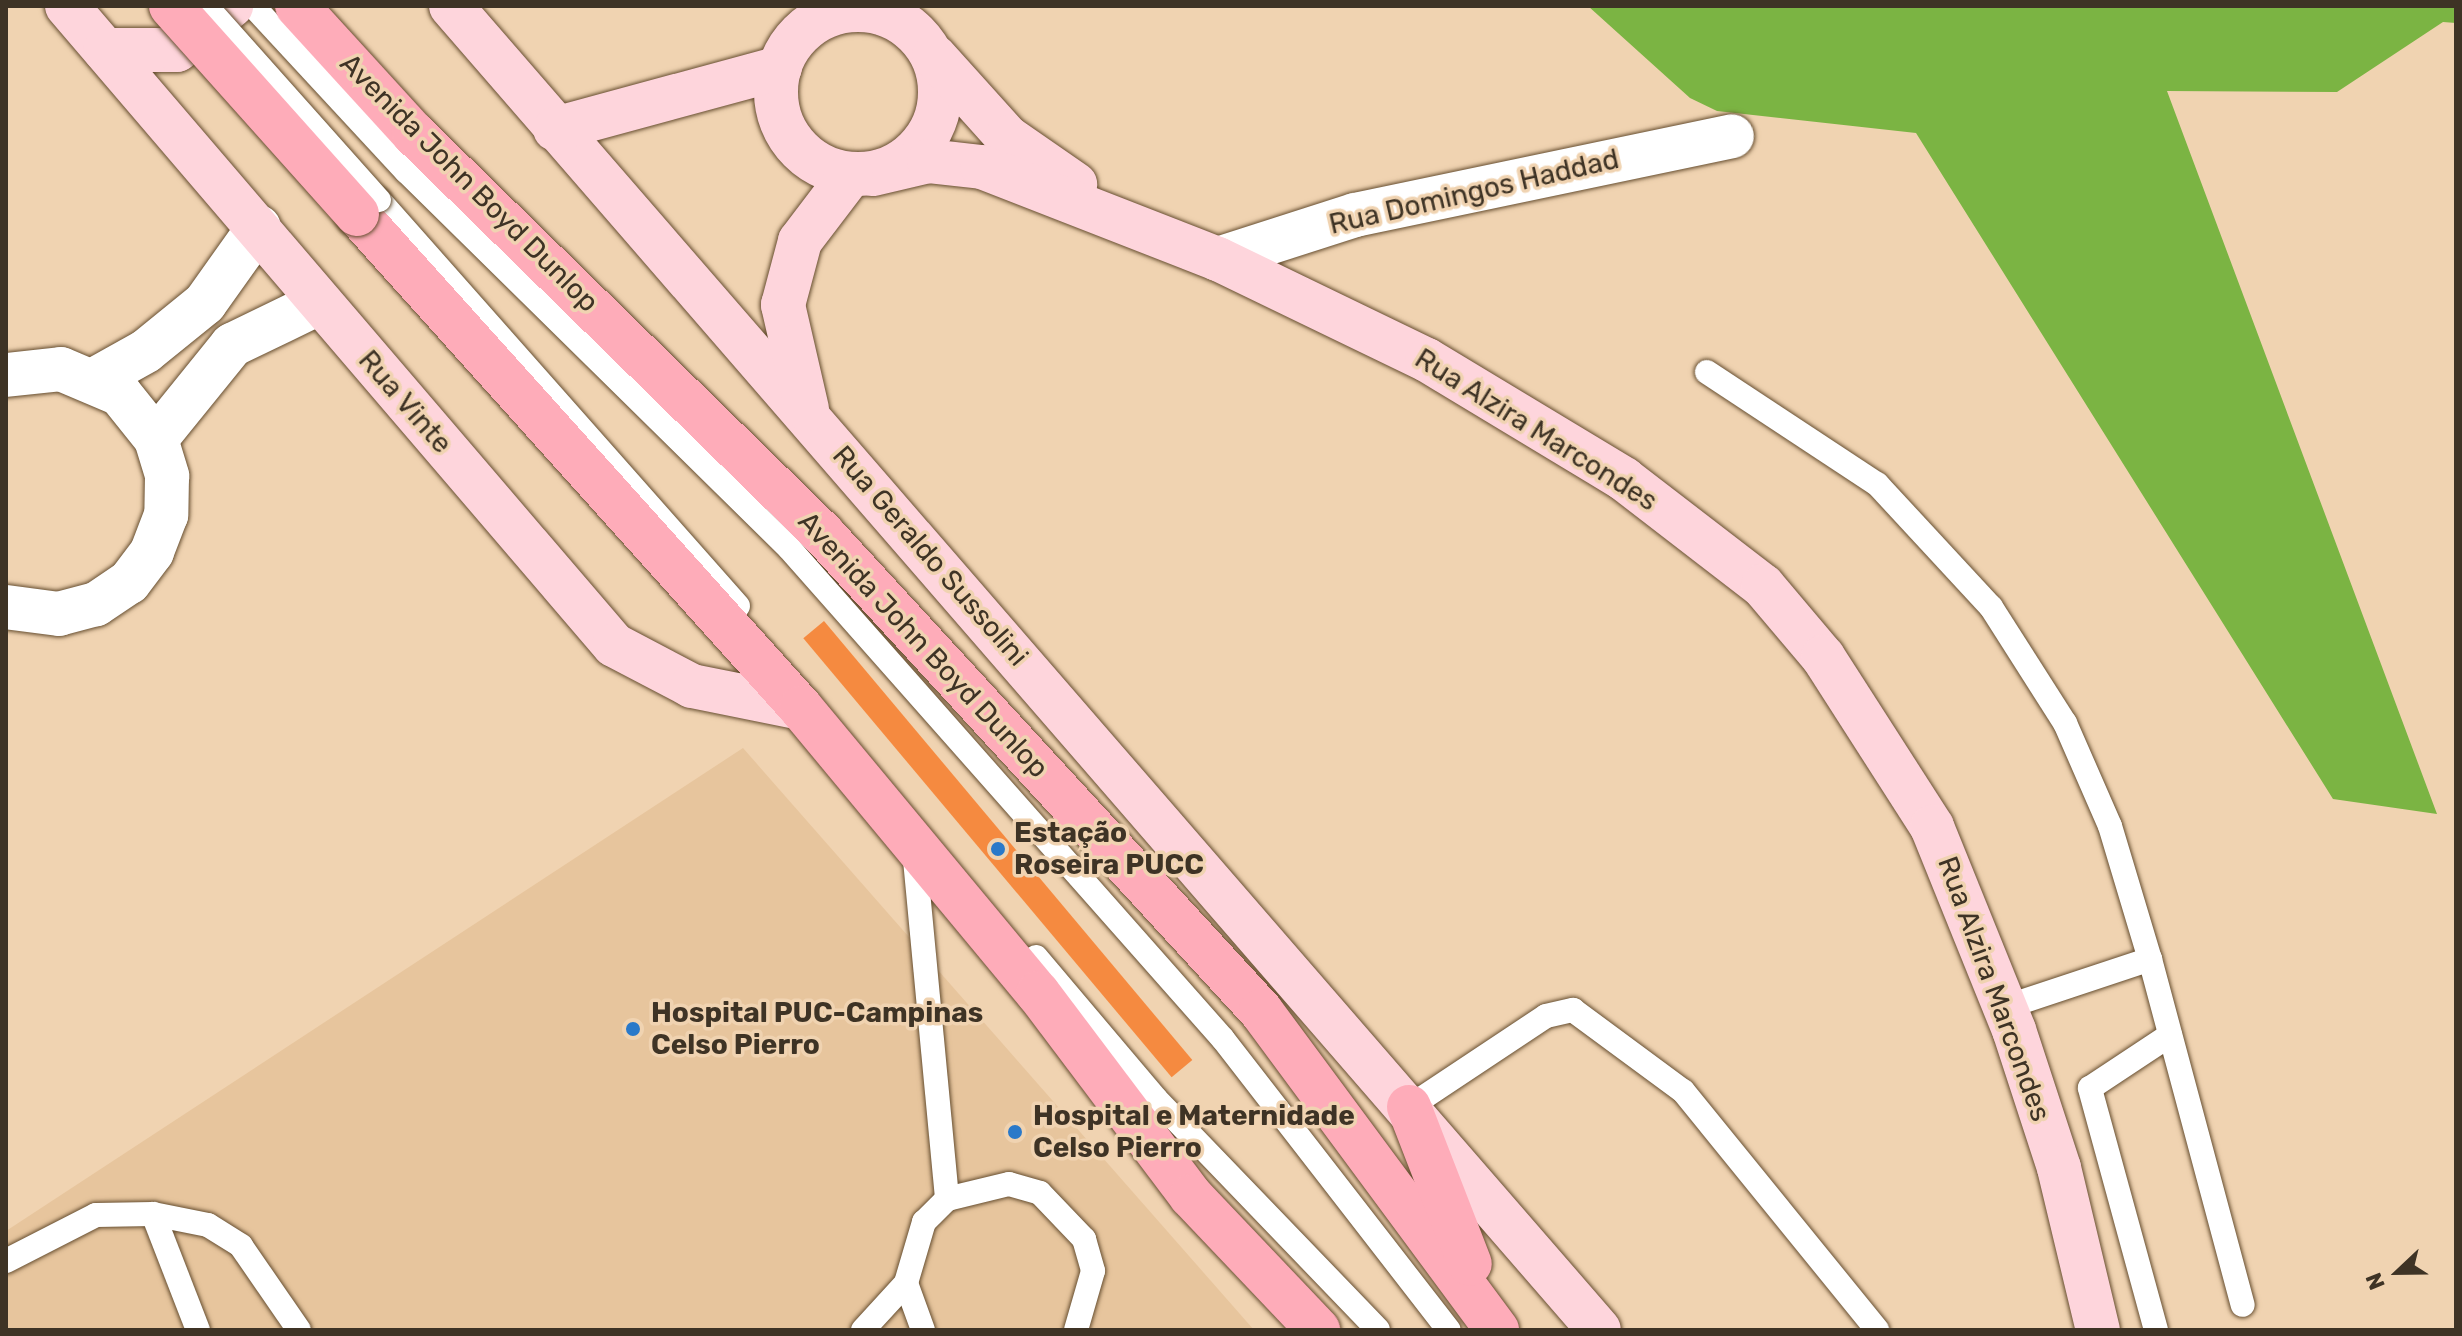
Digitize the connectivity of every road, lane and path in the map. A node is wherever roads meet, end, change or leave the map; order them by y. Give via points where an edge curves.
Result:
1 (67, 6) edge
2 (171, 6) edge
3 (206, 6) edge
4 (231, 6) edge
5 (253, 6) edge
6 (297, 6) edge
7 (451, 6) edge
8 (874, 8) edge
9 (809, 15) edge
10 (928, 48) junction
11 (105, 50) junction
12 (177, 50) junction
13 (780, 68) junction
14 (170, 125) junction
15 (555, 129) junction
16 (1732, 136) dead end
17 (410, 152) junction
18 (862, 174) junction
19 (368, 207) junction
20 (259, 227) junction
21 (1156, 232) junction
22 (1218, 259) junction
23 (319, 303) junction
24 (1707, 372) dead end
25 (6, 375) edge
26 (96, 379) junction
27 (808, 416) junction
28 (156, 439) junction
29 (6, 607) edge
30 (801, 708) junction
31 (914, 843) junction
32 (2150, 959) junction
33 (2006, 1007) junction
34 (2170, 1035) junction
35 (1409, 1107) junction
36 (947, 1199) junction
37 (153, 1214) junction
38 (6, 1261) edge
39 (906, 1283) junction
40 (2243, 1305) dead end
41 (198, 1330) edge
42 (299, 1330) edge
43 (863, 1330) edge
44 (923, 1330) edge
45 (1076, 1330) edge
46 (1318, 1330) edge
47 (1378, 1330) edge
48 (1449, 1330) edge
49 (1497, 1330) edge
50 (1519, 1330) edge
51 (1599, 1330) edge
52 (1877, 1330) edge
53 (2098, 1330) edge
54 (2156, 1330) edge

1 - 11 street, Rua Vinte
2 - 19 main road, bridge
3 - 19 lane, bridge
4 - 12 street
5 - 17 lane
6 - 17 main road, Avenida John Boyd Dunlop
7 - 15 street, Rua Geraldo Sussolini
8 - 9 street
8 - 10 street via 896,18
9 - 13 street
10 - 18 street via 939,73 934,126 898,165
10 - 21 street, Rua Alzira Marcondes via 1007,137
11 - 12 street
11 - 14 street, Rua Vinte
12 - 14 street
13 - 15 street
13 - 18 street via 778,109 796,147
14 - 20 street, Rua Vinte
15 - 27 street, Rua Geraldo Sussolini
16 - 22 street, Rua Domingos Haddad via 1355,215
17 - 48 lane via 789,548 1223,1039
17 - 49 main road, Avenida John Boyd Dunlop via 823,534 1261,1011
18 - 21 street, Rua Alzira Marcondes via 929,161 982,167
18 - 27 street via 800,241 783,305
19 - 30 main road
19 - 47 lane via 714,579 1156,1099
20 - 23 street, Rua Vinte
20 - 26 street via 205,303 146,351
21 - 22 street, Rua Alzira Marcondes
22 - 33 street, Rua Alzira Marcondes via 1467,384 1624,479 1763,586 1823,657 1932,827
23 - 28 street via 232,345
23 - 30 street, Rua Vinte via 614,645 692,686
24 - 32 lane via 1877,484 1991,607 2065,723 2110,826
25 - 26 street via 61,369
26 - 28 street via 120,394
27 - 35 street, Rua Geraldo Sussolini
28 - 29 street via 167,476 166,515 152,552 129,582 96,604 59,614
30 - 31 main road
31 - 36 lane
31 - 46 main road via 1191,1196
32 - 33 lane
32 - 34 lane
33 - 53 street, Rua Alzira Marcondes via 2059,1168
34 - 40 lane
34 - 54 lane via 2120,1062 2090,1088
35 - 50 main road via 1466,1260
35 - 51 street, Rua Geraldo Sussolini
35 - 52 lane via 1546,1016 1573,1010 1683,1091
36 - 39 lane via 910,1251
36 - 45 lane via 1009,1184 1040,1193 1066,1212 1093,1271
37 - 38 lane via 96,1215
37 - 41 lane
37 - 42 lane via 208,1225 241,1246
39 - 43 lane
39 - 44 lane

